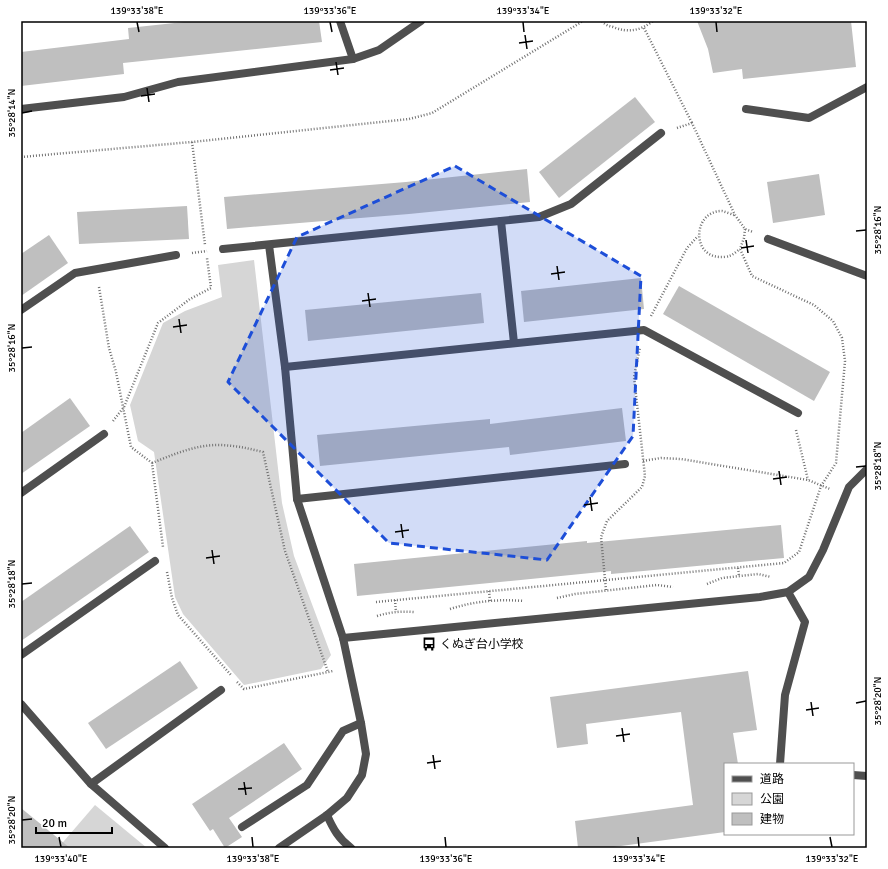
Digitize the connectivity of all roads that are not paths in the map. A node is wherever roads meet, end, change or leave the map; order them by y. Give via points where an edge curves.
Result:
1 (340, 21) edge
2 (421, 21) edge
3 (353, 59) junction
4 (867, 87) edge
5 (21, 109) edge
6 (746, 109) dead end
7 (661, 134) road end
8 (501, 221) junction
9 (768, 238) road end
10 (269, 245) junction
11 (223, 249) road end
12 (176, 255) road end
13 (867, 276) edge
14 (21, 310) edge
15 (514, 343) junction
16 (285, 367) junction
17 (794, 411) road end
18 (104, 434) dead end
19 (625, 464) road end
20 (867, 469) edge
21 (21, 493) edge
22 (297, 499) junction
23 (155, 561) dead end
24 (788, 592) junction
25 (343, 638) junction
26 (21, 654) edge
27 (222, 690) dead end
28 (21, 704) edge
29 (361, 722) junction
30 (780, 763) edge
31 (854, 775) edge
32 (867, 776) edge
33 (91, 784) junction
34 (327, 815) junction
35 (242, 827) dead end
36 (165, 848) edge
37 (279, 848) edge
38 (351, 848) edge

1 - 3 street
2 - 3 street via 379,50
3 - 5 street via 178,82 124,97
4 - 6 street via 808,118
7 - 8 street via 571,204 539,217
8 - 10 street
8 - 15 street
9 - 13 street
10 - 11 street
10 - 16 street
12 - 14 street via 75,273
15 - 16 street
15 - 17 street via 644,330
16 - 22 street
18 - 21 street
19 - 22 street
20 - 24 street via 849,487 809,577
22 - 25 street
23 - 26 street
24 - 25 street via 760,597
24 - 30 street via 805,622 786,695
25 - 29 street
27 - 33 street
28 - 33 street
29 - 34 street via 366,754 362,775 347,798
29 - 35 street via 343,731 307,785
31 - 32 street
33 - 36 street
34 - 37 street
34 - 38 street via 334,831

